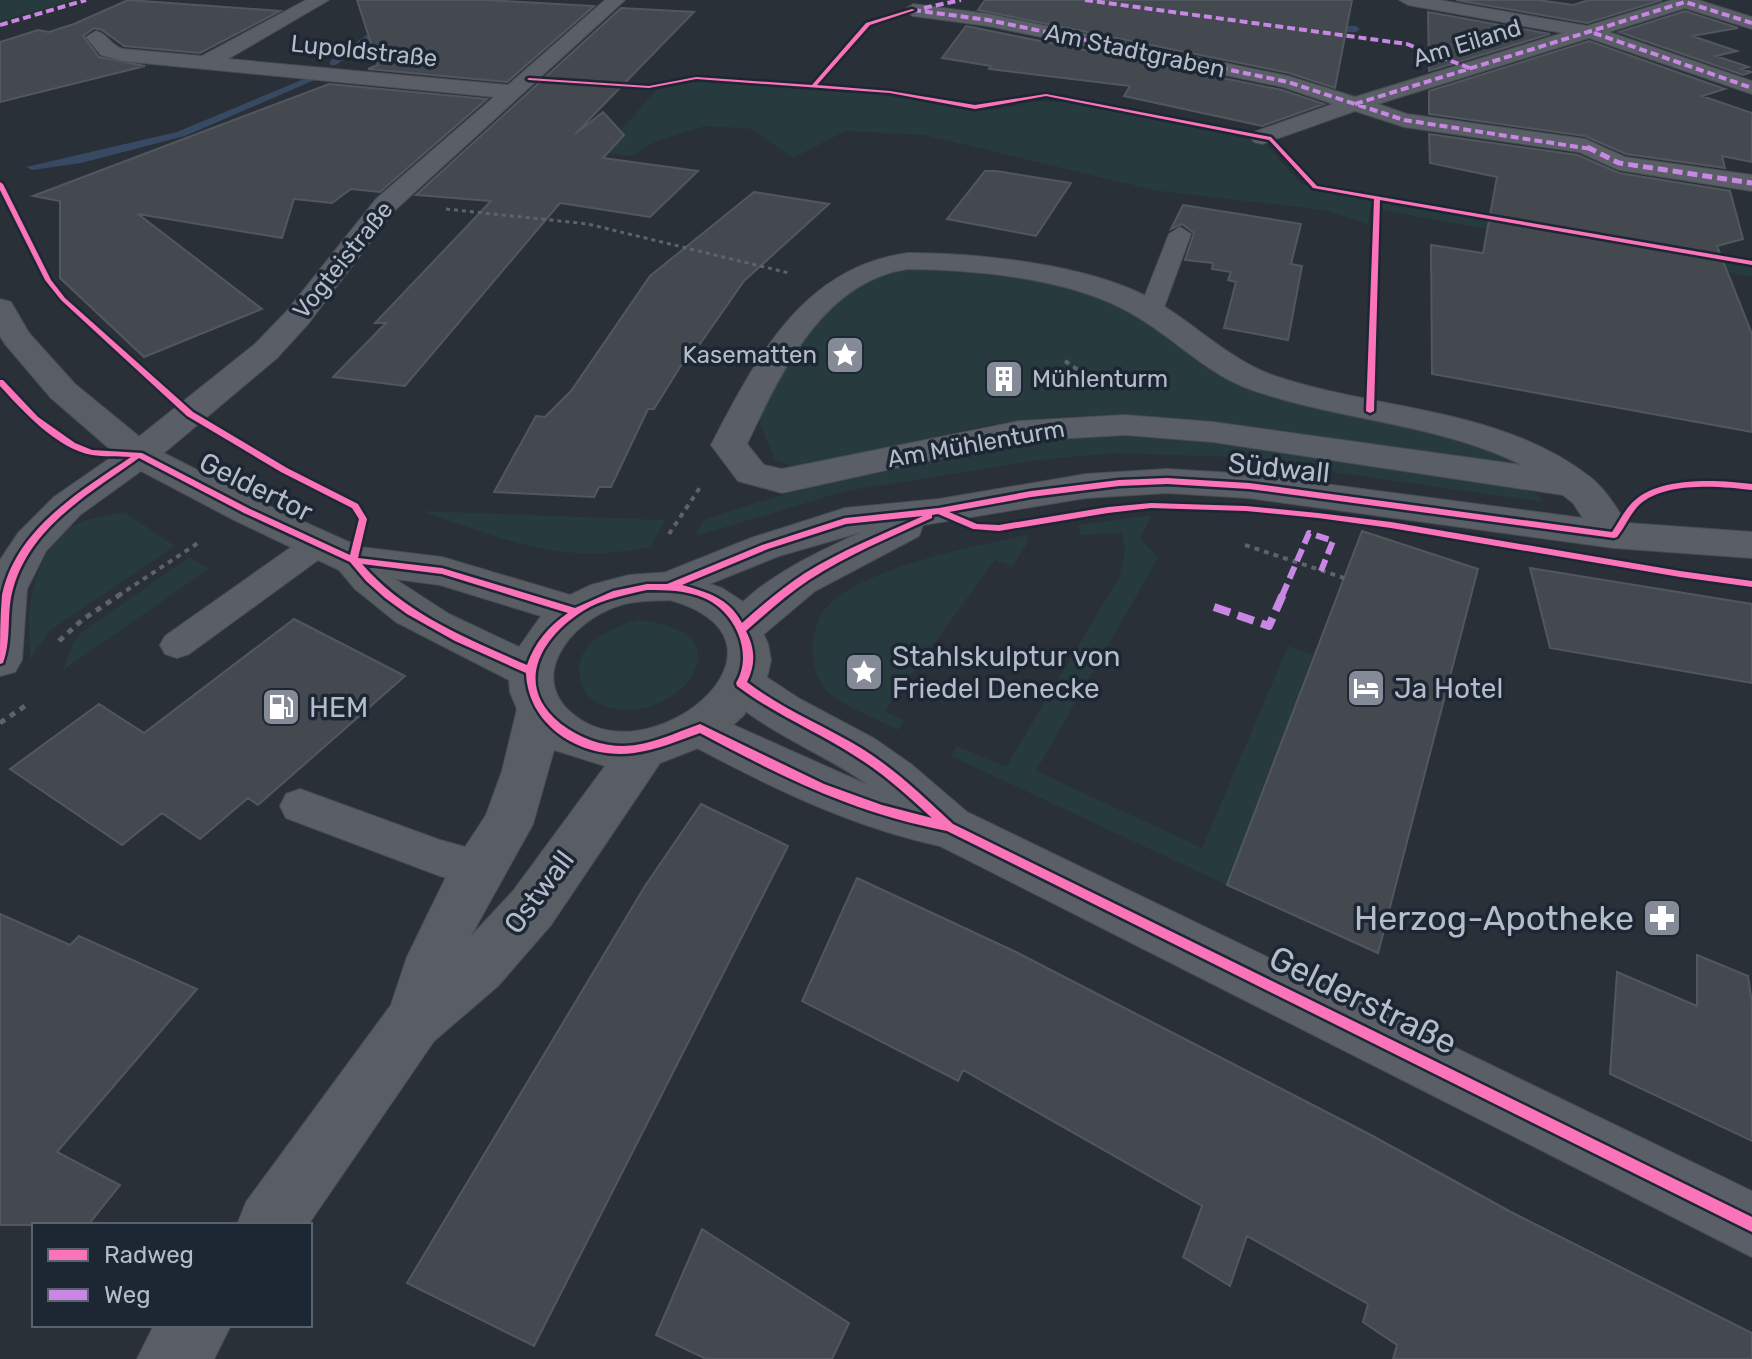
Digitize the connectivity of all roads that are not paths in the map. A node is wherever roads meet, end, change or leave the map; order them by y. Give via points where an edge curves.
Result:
1 (320, 0) edge
2 (616, 0) edge
3 (1408, 0) edge
4 (913, 10) dead end
5 (1752, 23) edge
6 (1594, 33) junction
7 (96, 37) dead end
8 (209, 61) junction
9 (1752, 88) edge
10 (514, 92) junction
11 (1355, 104) junction
12 (1262, 137) dead end
13 (1752, 183) edge
14 (1180, 234) dead end
15 (0, 308) edge
16 (1150, 313) junction
17 (139, 455) junction
18 (1577, 485) junction
19 (939, 511) junction
20 (1614, 535) junction
21 (1752, 545) edge
22 (335, 552) junction
23 (670, 586) junction
24 (574, 611) junction
25 (743, 628) junction
26 (177, 645) dead end
27 (0, 660) edge
28 (741, 683) junction
29 (535, 690) junction
30 (700, 728) junction
31 (646, 746) junction
32 (300, 806) dead end
33 (949, 827) junction
34 (479, 868) junction
35 (414, 1021) junction
36 (270, 1223) edge
37 (1752, 1225) edge
38 (196, 1327) edge
39 (172, 1359) edge

1 - 8 street, Lupoldstraße
2 - 10 street, Vogteistraße
3 - 6 street, Am Eiland
4 - 11 street, Am Stadtgraben via 988,20 1288,82
5 - 6 street, Am Eiland via 1685,2
6 - 9 street, Am Eiland
6 - 11 street, Am Eiland
7 - 8 street, Lupoldstraße via 108,51 122,55
8 - 10 street, Lupoldstraße
10 - 17 street, Vogteistraße via 385,205 266,351
11 - 12 street
11 - 13 street, Am Stadtgraben via 1404,120 1585,146 1619,163
14 - 16 lane
15 - 17 main road, Geldertor via 16,337 63,391
16 - 18 street, Am Mühlenturm via 1220,363 1258,382 1484,436 1533,455
16 - 18 street, Am Mühlenturm via 1107,291 1042,276 935,259 884,264 842,286 788,339 729,445 751,473 782,481 1019,431 1125,425 1213,432
17 - 22 main road, Geldertor
17 - 27 street, Vogteistraße via 67,506 25,553 7,589
18 - 20 street, Am Mühlenturm via 1602,511
19 - 20 street, Südwall via 1086,486 1167,481 1249,486
19 - 23 street, Südwall via 868,517 812,529
19 - 25 street, Südwall via 803,576
20 - 21 street, Südwall
22 - 24 main road, Geldertor via 442,571
22 - 26 lane
22 - 29 main road, Geldertor via 369,582
23 - 24 main road via 604,595
23 - 25 main road via 714,600
24 - 29 main road via 536,650
25 - 28 main road via 749,653 748,674
28 - 30 main road via 727,705
28 - 33 street, Gelderstraße via 767,705 859,753
29 - 31 main road via 559,731 621,750
29 - 34 main road, Ostwall via 526,771 508,824
30 - 31 main road
30 - 33 street, Gelderstraße via 843,798 896,817
31 - 35 main road, Ostwall via 532,908 479,967
32 - 34 lane
33 - 37 street, Gelderstraße
34 - 35 main road, Ostwall via 434,957
35 - 36 main road, Ostwall
38 - 39 main road

